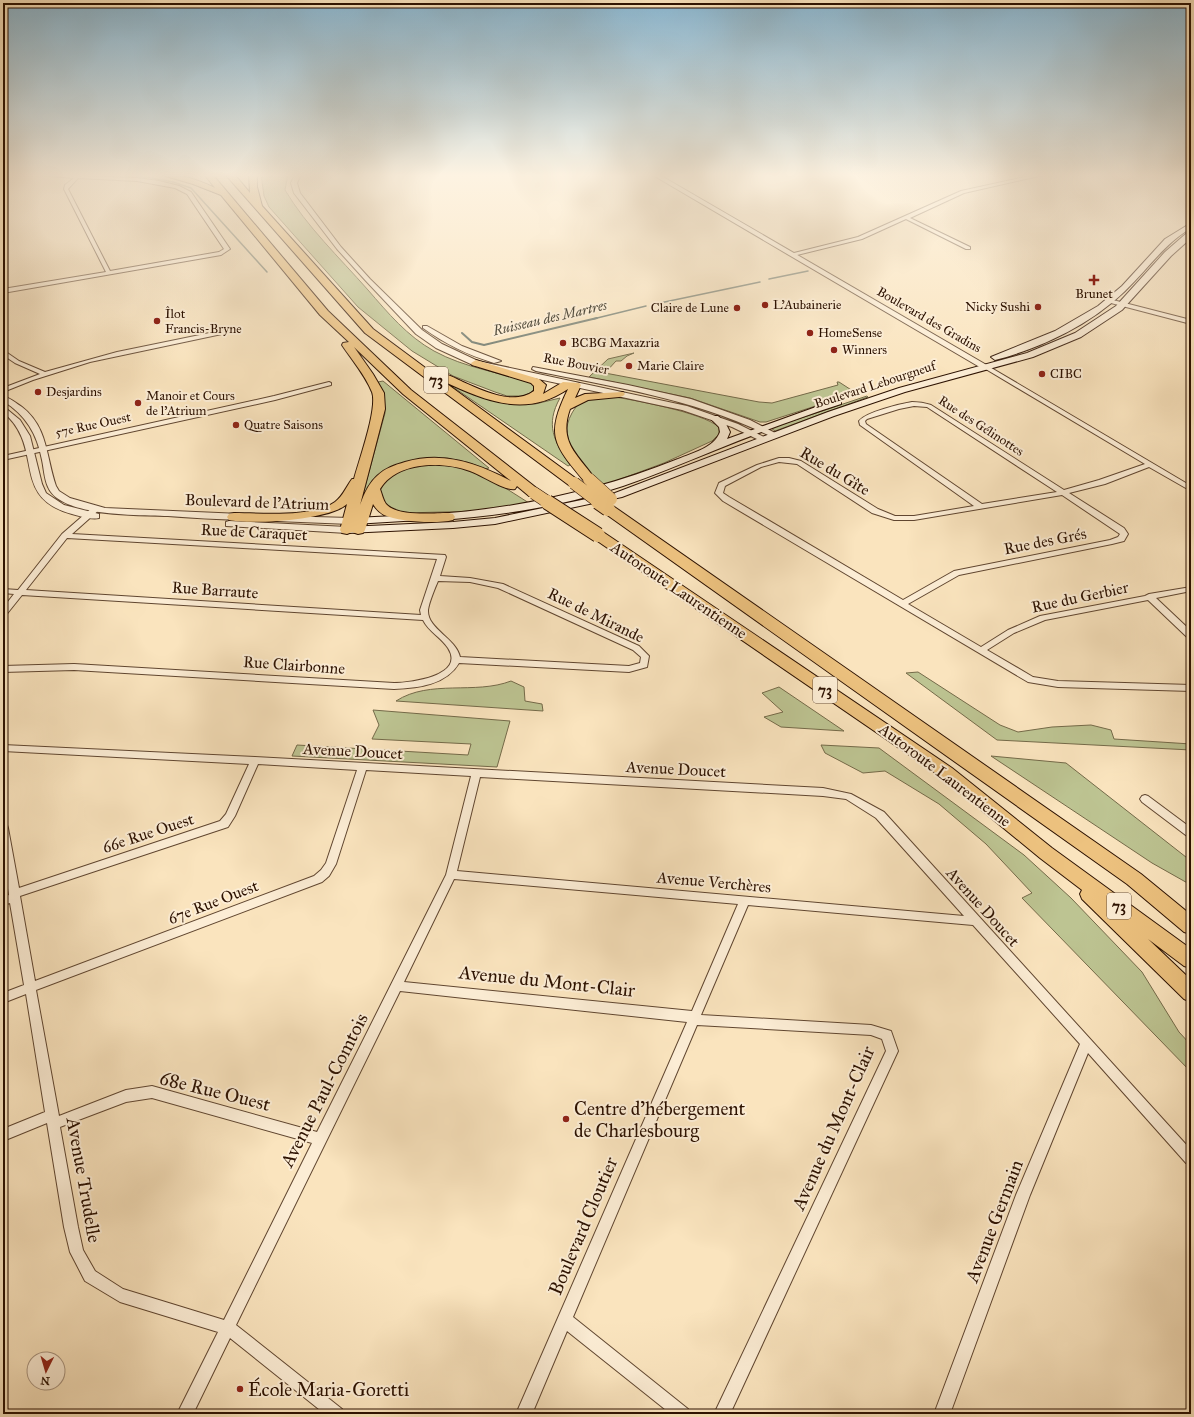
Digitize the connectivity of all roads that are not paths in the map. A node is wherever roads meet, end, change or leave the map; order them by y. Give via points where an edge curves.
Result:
1 (92, 240) edge
2 (221, 240) edge
3 (262, 240) edge
4 (287, 240) edge
5 (333, 240) edge
6 (769, 240) edge
7 (851, 240) edge
8 (952, 240) edge
9 (1168, 240) edge
10 (1184, 240) edge
11 (968, 248) dead end
12 (793, 254) junction
13 (109, 273) junction
14 (3, 291) edge
15 (383, 295) junction
16 (1109, 301) junction
17 (1123, 304) junction
18 (324, 313) junction
19 (1191, 322) edge
20 (234, 330) dead end
21 (3, 352) edge
22 (977, 362) junction
23 (476, 363) junction
24 (415, 364) junction
25 (986, 367) junction
26 (46, 374) junction
27 (574, 381) junction
28 (329, 384) dead end
29 (3, 390) edge
30 (619, 394) junction
31 (3, 397) edge
32 (506, 400) junction
33 (3, 408) edge
34 (564, 408) junction
35 (715, 418) junction
36 (762, 428) junction
37 (751, 432) junction
38 (775, 435) junction
39 (764, 439) junction
40 (44, 448) junction
41 (709, 449) junction
42 (31, 451) junction
43 (3, 458) edge
44 (1149, 465) junction
45 (364, 466) junction
46 (374, 490) junction
47 (1191, 490) edge
48 (1063, 493) junction
49 (531, 494) junction
50 (573, 497) joint
51 (613, 507) junction
52 (981, 507) junction
53 (92, 512) junction
54 (537, 514) joint
55 (234, 517) junction
56 (448, 517) junction
57 (354, 526) junction
58 (66, 536) junction
59 (435, 578) junction
60 (1191, 588) edge
61 (3, 592) edge
62 (19, 592) junction
63 (1149, 596) junction
64 (902, 604) junction
65 (3, 613) edge
66 (425, 618) junction
67 (1191, 636) edge
68 (982, 650) junction
69 (456, 660) junction
70 (3, 669) edge
71 (1191, 688) edge
72 (3, 748) edge
73 (255, 760) junction
74 (363, 766) junction
75 (476, 774) junction
76 (1145, 799) dead end
77 (3, 828) edge
78 (1191, 833) edge
79 (1046, 853) junction
80 (451, 875) junction
81 (1134, 879) junction
82 (10, 897) edge
83 (745, 900) junction
84 (1191, 914) edge
85 (975, 921) junction
86 (1191, 926) edge
87 (1191, 960) edge
88 (398, 986) junction
89 (30, 988) junction
90 (1191, 993) edge
91 (3, 998) edge
92 (692, 1018) junction
93 (1086, 1043) junction
94 (54, 1119) junction
95 (3, 1135) edge
96 (320, 1139) junction
97 (1191, 1158) edge
98 (564, 1319) junction
99 (228, 1328) junction
100 (185, 1414) edge
101 (337, 1414) edge
102 (524, 1414) edge
103 (683, 1414) edge
104 (722, 1414) edge
105 (942, 1414) edge

1 - 13 street
2 - 13 street via 227,249 221,254
3 - 18 highway, Autoroute Laurentienne / 73
4 - 24 highway, Autoroute Laurentienne / 73 via 369,330
5 - 15 street, Rue Bouvier
6 - 12 street, Boulevard des Gradins
7 - 12 street
8 - 11 street
9 - 16 main road, Boulevard Lebourgneuf
10 - 17 main road, Boulevard Lebourgneuf via 1168,254
12 - 22 street, Boulevard des Gradins
13 - 14 street
15 - 23 street, Rue Bouvier via 419,332 439,346
15 - 27 street, Rue Bouvier via 431,331 461,348 494,360
16 - 17 street
16 - 22 main road, Boulevard Lebourgneuf via 1070,326 1018,349
17 - 19 street
17 - 25 main road, Boulevard Lebourgneuf via 1092,327 1058,344 1024,357
18 - 45 highway via 368,374 378,393 379,409
18 - 49 highway, Autoroute Laurentienne / 73 via 407,392
20 - 26 street via 106,355
21 - 26 street via 17,362
22 - 25 street, Boulevard des Gradins
22 - 36 main road, Boulevard Lebourgneuf via 840,401
23 - 27 street, Rue Bouvier
23 - 32 highway via 535,381 540,385 541,390 533,397
24 - 32 highway via 467,388
24 - 51 highway, Autoroute Laurentienne / 73, bridge via 574,483
25 - 38 main road, Boulevard Lebourgneuf via 902,390
25 - 44 street, Boulevard des Gradins
26 - 29 street
26 - 31 street
27 - 30 street, Rue Bouvier
27 - 32 highway via 548,398 525,402
27 - 34 highway
27 - 36 street, Rue Bouvier via 694,402 729,413
28 - 40 street, 57e Rue Ouest
30 - 34 highway via 585,397
30 - 35 street, Rue Bouvier via 684,408
31 - 40 street, Boulevard de l'Atrium via 30,417
33 - 42 street, Boulevard de l'Atrium via 19,422
34 - 51 highway, bridge via 558,424 566,450
35 - 37 street, Rue Bouvier
35 - 41 main road via 725,432
36 - 37 main road, Boulevard Lebourgneuf
36 - 38 street, Rue Bouvier
37 - 39 street, Rue Bouvier
37 - 41 main road, Boulevard Lebourgneuf
38 - 39 main road, Boulevard Lebourgneuf
39 - 54 main road, Boulevard Lebourgneuf via 618,495
40 - 42 street, 57e Rue Ouest
40 - 53 street, Boulevard de l'Atrium via 55,492
41 - 50 main road, Boulevard Lebourgneuf via 619,484
42 - 43 street, 57e Rue Ouest
42 - 53 street, Boulevard de l'Atrium via 36,481 42,495 66,509
44 - 47 street, Boulevard des Gradins
44 - 48 street, Rue du Gîte
45 - 55 highway via 348,495 338,506 326,511
45 - 57 highway
46 - 49 highway via 380,480 404,466 445,461 483,470
46 - 56 highway via 379,504 391,513
46 - 57 highway
48 - 52 street, Rue du Gîte
48 - 52 street, Rue des Gélinottes via 925,405 910,405 862,421 867,428
48 - 64 street, Rue des Grés via 1121,530 1124,534 1122,539 958,573
49 - 79 highway, Autoroute Laurentienne / 73, bridge via 595,533 946,772
50 - 56 main road, Boulevard de l'Atrium
51 - 81 highway, Autoroute Laurentienne / 73 via 648,536
52 - 64 street, Rue du Gîte via 914,518 894,518 875,512 799,462 784,459 771,461 722,485 719,489 721,496 726,500
53 - 55 street, Boulevard de l'Atrium
53 - 57 street, Boulevard de l'Atrium
53 - 58 street
54 - 57 main road, Boulevard de l'Atrium via 453,525
55 - 57 street, Boulevard de l'Atrium
56 - 57 main road, Boulevard de l'Atrium
58 - 59 street, Rue de Caraquet via 442,557
58 - 62 street
59 - 66 street via 424,610
59 - 69 street, Rue de Mirande via 470,580 500,586 636,648 646,660 644,665 629,669
60 - 63 street, Rue du Gerbier
61 - 62 street, Rue Barraute
62 - 65 street
62 - 66 street, Rue Barraute
63 - 67 street
63 - 68 street, Rue du Gerbier via 1025,623
64 - 68 street, Rue du Gîte
66 - 69 street via 429,626 452,647
68 - 71 street, Rue du Gîte via 1021,675 1044,683
69 - 70 street, Rue Clairbonne via 452,668 441,677 408,686 74,668
72 - 73 street, Avenue Doucet
73 - 74 street, Avenue Doucet
73 - 82 street, 66e Rue Ouest via 224,824
74 - 75 street, Avenue Doucet
74 - 89 street, 67e Rue Ouest via 331,864 318,879
75 - 80 street, Avenue Paul-Comtois
75 - 85 street, Avenue Doucet via 823,792 848,796 880,815
76 - 78 street
77 - 82 street, Avenue Trudelle
79 - 87 highway, Autoroute Laurentienne / 73
79 - 90 highway
80 - 83 street, Avenue Verchères
80 - 88 street, Avenue Paul-Comtois
81 - 84 highway
81 - 86 highway, Autoroute Laurentienne / 73
82 - 89 street, Avenue Trudelle
83 - 85 street, Avenue Verchères
83 - 92 street, Boulevard Cloutier
85 - 93 street, Avenue Doucet
88 - 92 street, Avenue du Mont-Clair
88 - 96 street, Avenue Paul-Comtois
89 - 91 street, 67e Rue Ouest
89 - 94 street, Avenue Trudelle
92 - 98 street, Boulevard Cloutier
92 - 104 street, Avenue du Mont-Clair via 872,1030 887,1035 892,1050
93 - 97 street, Avenue Doucet
93 - 105 street, Avenue Germain via 1023,1195
94 - 95 street, 68e Rue Ouest
94 - 96 street, 68e Rue Ouest via 126,1096 152,1092
94 - 99 street, Avenue Trudelle via 71,1228 77,1252 90,1276 120,1295
96 - 99 street, Avenue Paul-Comtois
98 - 102 street, Boulevard Cloutier
98 - 103 street
99 - 100 street, Avenue Paul-Comtois
99 - 101 street, Avenue Trudelle

